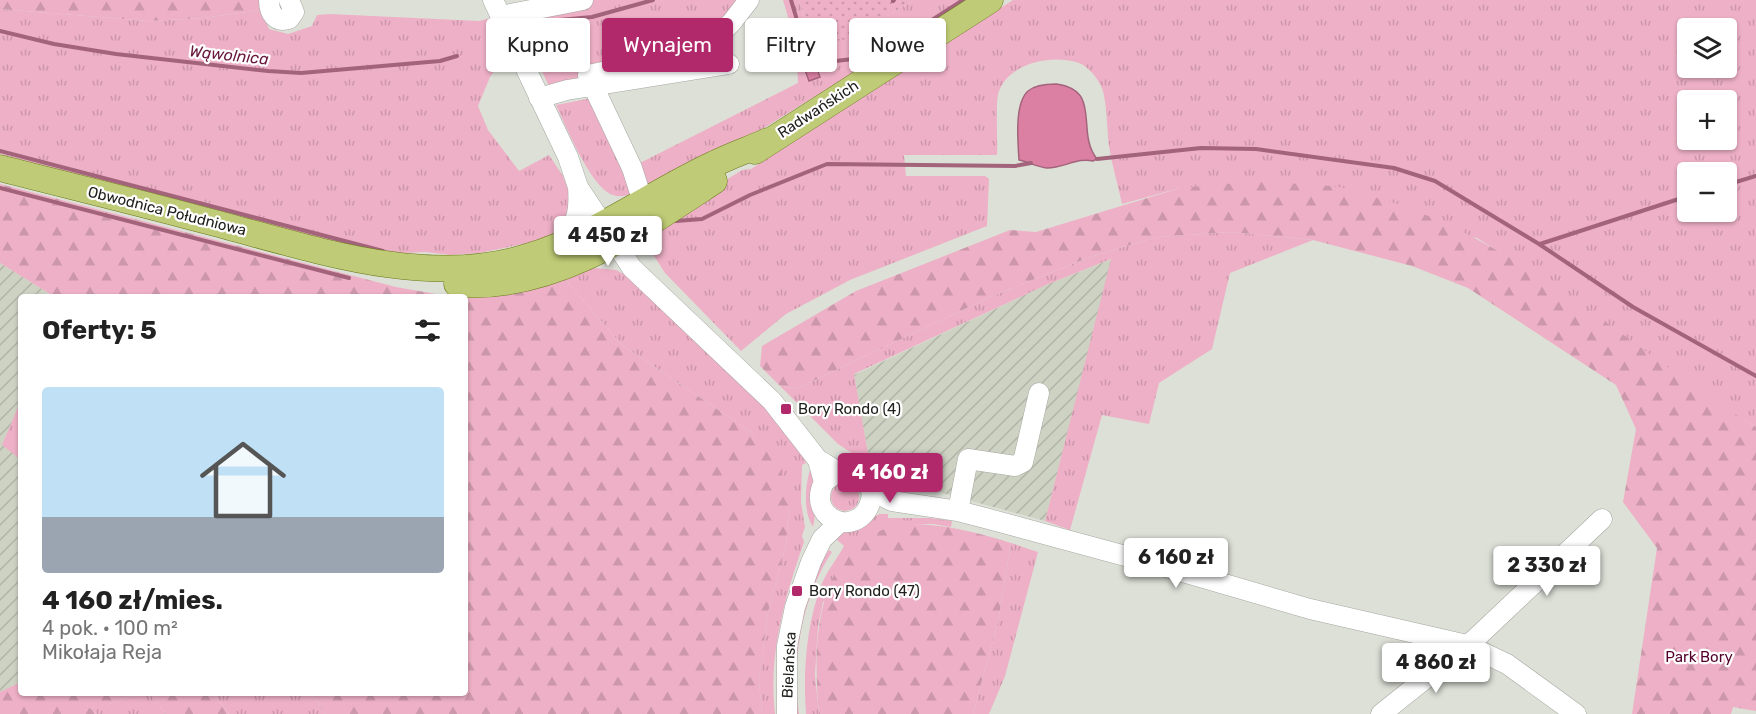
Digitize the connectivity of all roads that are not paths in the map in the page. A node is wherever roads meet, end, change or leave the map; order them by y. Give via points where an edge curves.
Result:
1 (269, 0) edge
2 (583, 0) edge
3 (749, 0) edge
4 (990, 0) edge
5 (292, 6) edge
6 (496, 8) edge
7 (680, 72) edge
8 (593, 86) junction
9 (538, 99) junction
10 (568, 157) junction
11 (0, 168) edge
12 (578, 188) junction
13 (640, 193) dead end
14 (615, 231) junction
15 (565, 254) junction
16 (632, 268) junction
17 (690, 322) junction
18 (1039, 393) dead end
19 (832, 476) junction
20 (871, 499) junction
21 (958, 511) junction
22 (833, 518) junction
23 (1602, 519) dead end
24 (1467, 645) junction
25 (788, 714) edge
26 (1381, 714) edge
27 (1576, 714) edge

1 - 5 street via 269,9 278,20 289,19
2 - 6 street
3 - 8 street via 715,39 641,64 588,75
4 - 14 main road, Radwańskich via 768,141 713,164
6 - 9 street
7 - 8 street
8 - 9 street
8 - 13 street
9 - 10 street
10 - 12 street
10 - 14 street
11 - 15 main road, Obwodnica Południowa via 428,281 465,285 511,281
12 - 14 street
12 - 15 street via 579,209
14 - 15 main road, Radwańskich
14 - 16 street
14 - 17 street
15 - 16 street
16 - 17 street
17 - 19 street via 811,435 818,460
18 - 21 street via 1023,462 1015,466 968,459
19 - 20 street via 857,474 864,480
19 - 22 street via 820,497
20 - 21 street
20 - 22 street via 859,519
21 - 24 street via 1310,609
22 - 25 street, Bielańska via 800,591 791,624 786,669
23 - 24 street
24 - 26 street
24 - 27 street via 1507,664

